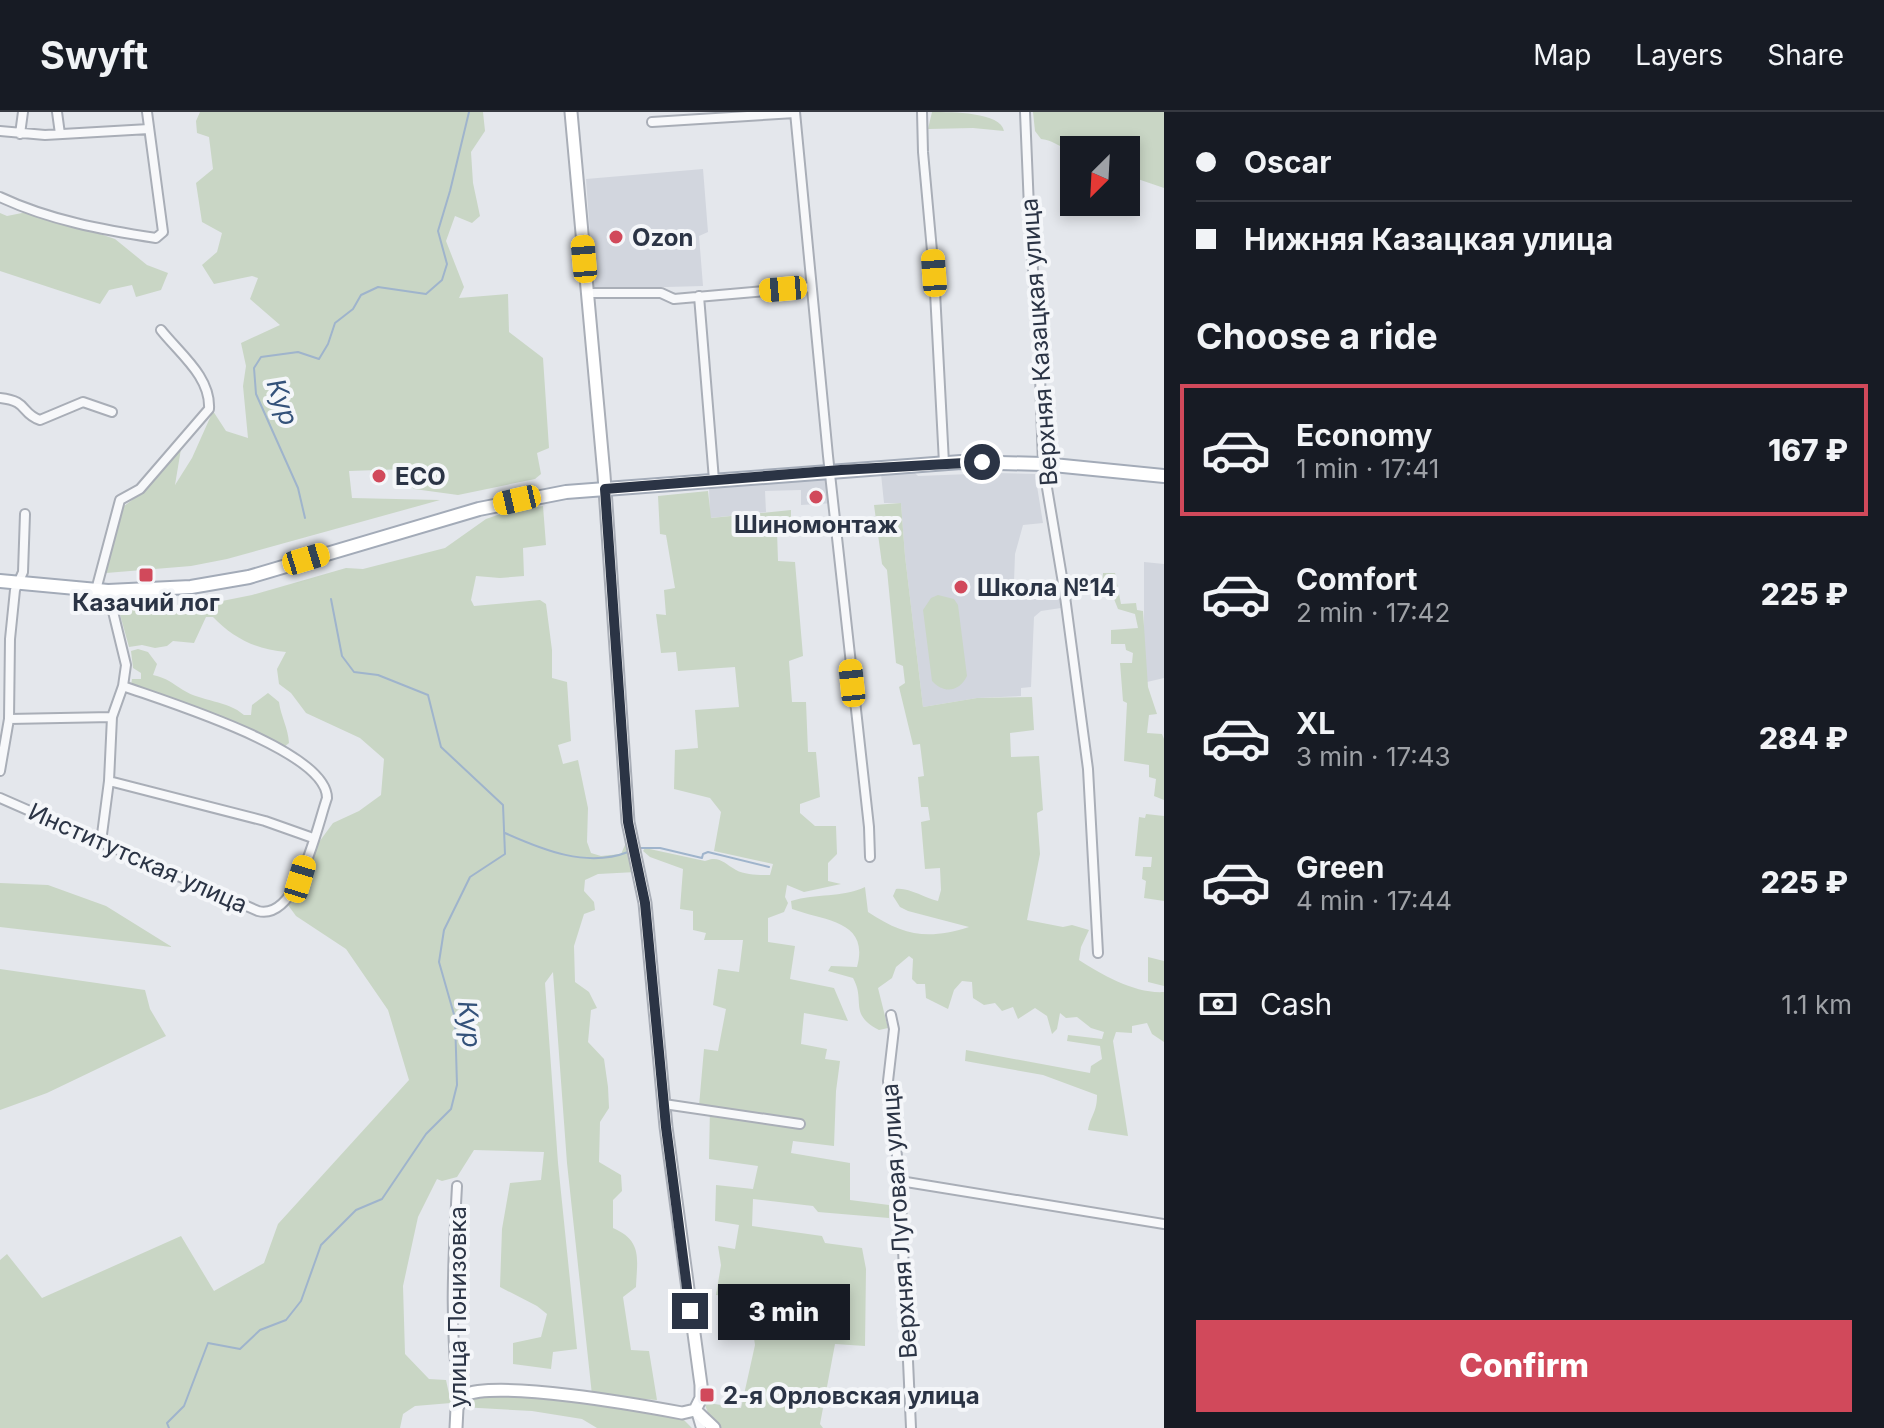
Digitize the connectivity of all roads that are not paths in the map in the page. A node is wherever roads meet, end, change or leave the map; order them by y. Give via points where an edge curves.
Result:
1 (23, 112) edge
2 (57, 112) edge
3 (147, 112) edge
4 (571, 112) edge
5 (795, 112) edge
6 (922, 112) edge
7 (1025, 112) edge
8 (689, 116) edge
9 (652, 122) dead end
10 (149, 129) junction
11 (0, 131) edge
12 (20, 134) junction
13 (60, 134) junction
14 (0, 197) edge
15 (811, 287) junction
16 (587, 293) junction
17 (699, 296) junction
18 (161, 330) dead end
19 (0, 398) edge
20 (112, 412) dead end
21 (944, 463) junction
22 (1043, 464) junction
23 (829, 471) junction
24 (1164, 476) edge
25 (714, 480) junction
26 (605, 489) junction
27 (25, 514) dead end
28 (0, 581) edge
29 (19, 583) junction
30 (102, 590) junction
31 (5, 639) edge
32 (123, 686) junction
33 (112, 717) junction
34 (9, 719) junction
35 (0, 771) edge
36 (109, 781) junction
37 (0, 798) edge
38 (313, 838) junction
39 (101, 842) junction
40 (870, 857) dead end
41 (1098, 953) dead end
42 (891, 1015) dead end
43 (664, 1104) junction
44 (800, 1124) dead end
45 (900, 1181) junction
46 (457, 1186) dead end
47 (1164, 1224) edge
48 (459, 1400) junction
49 (695, 1410) junction
50 (456, 1428) edge
51 (701, 1428) edge
52 (714, 1428) edge
53 (911, 1428) edge

1 - 12 street
2 - 13 street
3 - 10 street
4 - 16 main road
5 - 8 street
5 - 15 street
6 - 21 street
7 - 22 street, Верхняя Казацкая улица
8 - 9 street
10 - 13 street
10 - 14 street via 163,232 156,238 83,225
11 - 12 street
12 - 13 street
15 - 17 street
15 - 23 street
16 - 17 street
16 - 26 main road
17 - 25 street
18 - 30 street via 205,383 209,409 147,482 120,500
19 - 20 street via 17,400 40,420 83,402
21 - 22 main road
21 - 23 main road
22 - 24 main road
22 - 41 street, Верхняя Казацкая улица via 1088,769
23 - 25 main road
23 - 40 street
25 - 26 main road
26 - 30 main road via 479,509 249,577 169,589
26 - 43 main road via 628,822 645,903
27 - 29 street
28 - 29 main road
29 - 30 main road
29 - 31 street
30 - 32 street via 126,665
31 - 34 street
32 - 33 street
32 - 38 street via 221,721 297,757 326,785 327,798
33 - 34 street
33 - 36 street
34 - 35 street
36 - 38 street
36 - 39 street
37 - 39 street, Институтская улица
38 - 39 street, Институтская улица via 300,879 285,903 267,913
42 - 45 street, Верхняя Луговая улица via 888,1081
43 - 44 street
43 - 49 main road via 701,1385
45 - 47 street
45 - 53 street, Верхняя Луговая улица
46 - 48 street, улица Понизовка via 452,1348
48 - 49 main road via 471,1392 505,1390 682,1413
48 - 50 main road, улица Понизовка
49 - 51 street
49 - 52 main road

